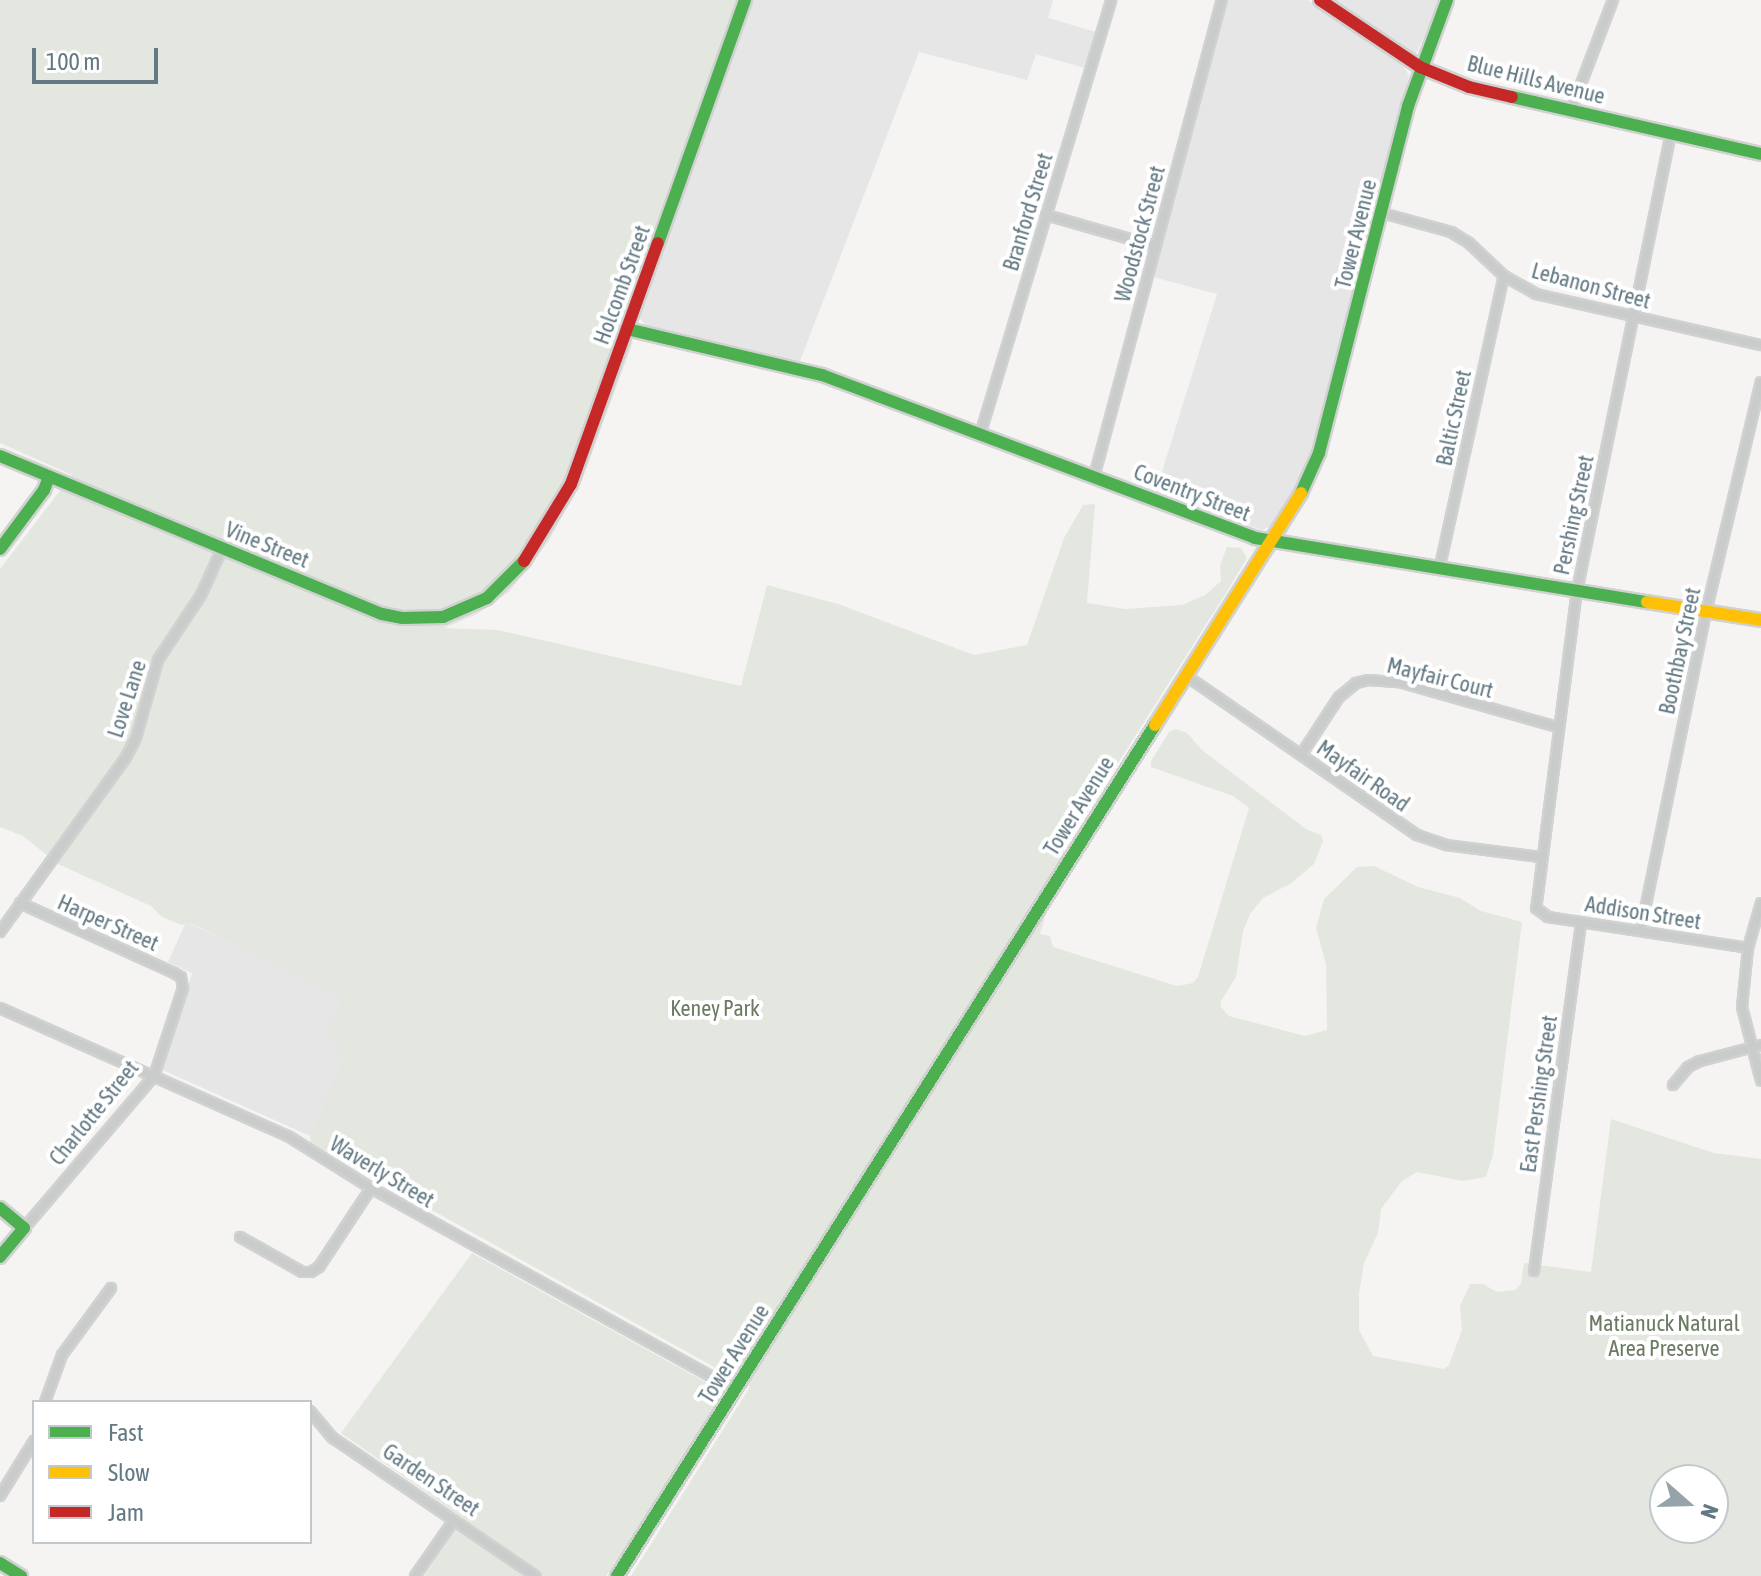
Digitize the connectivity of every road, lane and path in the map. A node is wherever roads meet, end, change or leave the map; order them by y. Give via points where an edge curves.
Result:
1 (745, 0) edge
2 (1111, 0) edge
3 (1222, 0) edge
4 (1320, 0) edge
5 (1447, 0) edge
6 (1613, 0) edge
7 (1420, 67) junction
8 (1571, 110) junction
9 (1671, 133) junction
10 (1761, 154) edge
11 (1382, 213) junction
12 (1046, 215) junction
13 (1155, 246) junction
14 (1504, 276) junction
15 (1633, 317) junction
16 (627, 329) junction
17 (1761, 345) edge
18 (1761, 382) edge
19 (980, 435) junction
20 (0, 456) edge
21 (49, 477) junction
22 (1094, 477) junction
23 (1272, 541) junction
24 (0, 549) edge
25 (222, 549) junction
26 (1440, 566) junction
27 (515, 573) joint
28 (1577, 590) junction
29 (1706, 612) junction
30 (1761, 620) edge
31 (1185, 675) junction
32 (1557, 727) junction
33 (1301, 755) junction
34 (1540, 857) junction
35 (20, 903) junction
36 (1761, 903) edge
37 (1536, 908) joint
38 (1581, 922) junction
39 (1641, 929) junction
40 (0, 931) edge
41 (1748, 948) junction
42 (181, 977) joint
43 (0, 1008) edge
44 (1761, 1045) edge
45 (1750, 1048) junction
46 (154, 1076) junction
47 (1761, 1081) edge
48 (1673, 1085) dead end
49 (371, 1188) junction
50 (0, 1208) edge
51 (24, 1228) junction
52 (240, 1237) dead end
53 (0, 1257) edge
54 (1534, 1271) dead end
55 (111, 1288) dead end
56 (735, 1390) junction
57 (46, 1400) edge
58 (312, 1413) edge
59 (32, 1444) edge
60 (0, 1496) edge
61 (454, 1520) junction
62 (0, 1563) edge
63 (21, 1576) edge
64 (415, 1576) edge
65 (535, 1576) edge
66 (617, 1576) edge

1 - 16 street, Holcomb Street
2 - 12 street, Branford Street
3 - 13 street, Woodstock Street
4 - 7 street, Blue Hills Avenue
5 - 7 street, Tower Avenue
6 - 8 street
7 - 8 street, Blue Hills Avenue via 1474,88
7 - 11 street, Tower Avenue
8 - 9 street, Blue Hills Avenue
9 - 10 street, Blue Hills Avenue
9 - 15 street, Pershing Street
11 - 14 street, Lebanon Street via 1451,232
11 - 23 street, Tower Avenue via 1319,453
12 - 13 street
12 - 19 street, Branford Street
13 - 22 street, Woodstock Street
14 - 15 street, Lebanon Street via 1536,294
14 - 26 street, Baltic Street
15 - 17 street, Lebanon Street
15 - 28 street, Pershing Street
16 - 19 street, Coventry Street via 813,372
16 - 27 street, Holcomb Street via 571,484 540,541
18 - 29 street, Boothbay Street
19 - 22 street, Coventry Street
20 - 21 street, Vine Street
21 - 24 street
21 - 25 street, Vine Street
22 - 23 street, Coventry Street
23 - 26 street, Coventry Street
23 - 31 street, Tower Avenue
25 - 27 street, Vine Street via 402,618 461,612
25 - 35 street, Love Lane via 201,595 158,660 126,757
26 - 28 street, Coventry Street
28 - 29 street, Coventry Street
28 - 32 street, Pershing Street
29 - 30 street, Coventry Street
29 - 39 street, Boothbay Street
31 - 33 street, Mayfair Road
31 - 56 street, Tower Avenue
32 - 33 street, Mayfair Court via 1399,682 1368,680 1339,697
32 - 34 street, Pershing Street
33 - 34 street, Mayfair Road via 1430,841
34 - 37 street, Pershing Street
35 - 40 street, Love Lane
35 - 42 street, Harper Street
36 - 41 street
37 - 38 street, Addison Street via 1548,917
38 - 39 street, Addison Street
38 - 54 street, East Pershing Street
39 - 41 street, Addison Street
41 - 45 street via 1742,1007
42 - 46 street, Charlotte Street via 183,988
43 - 46 street, Waverly Street
44 - 45 street
45 - 47 street
45 - 48 street via 1700,1061
46 - 49 street, Waverly Street via 288,1136
46 - 51 street, Charlotte Street
49 - 52 street via 311,1272
49 - 56 street, Waverly Street
50 - 51 street
51 - 53 street, Charlotte Street
55 - 57 street via 62,1355
56 - 66 street, Tower Avenue
58 - 61 street, Garden Street via 333,1438
59 - 60 street
61 - 64 street
61 - 65 street, Garden Street
62 - 63 street

